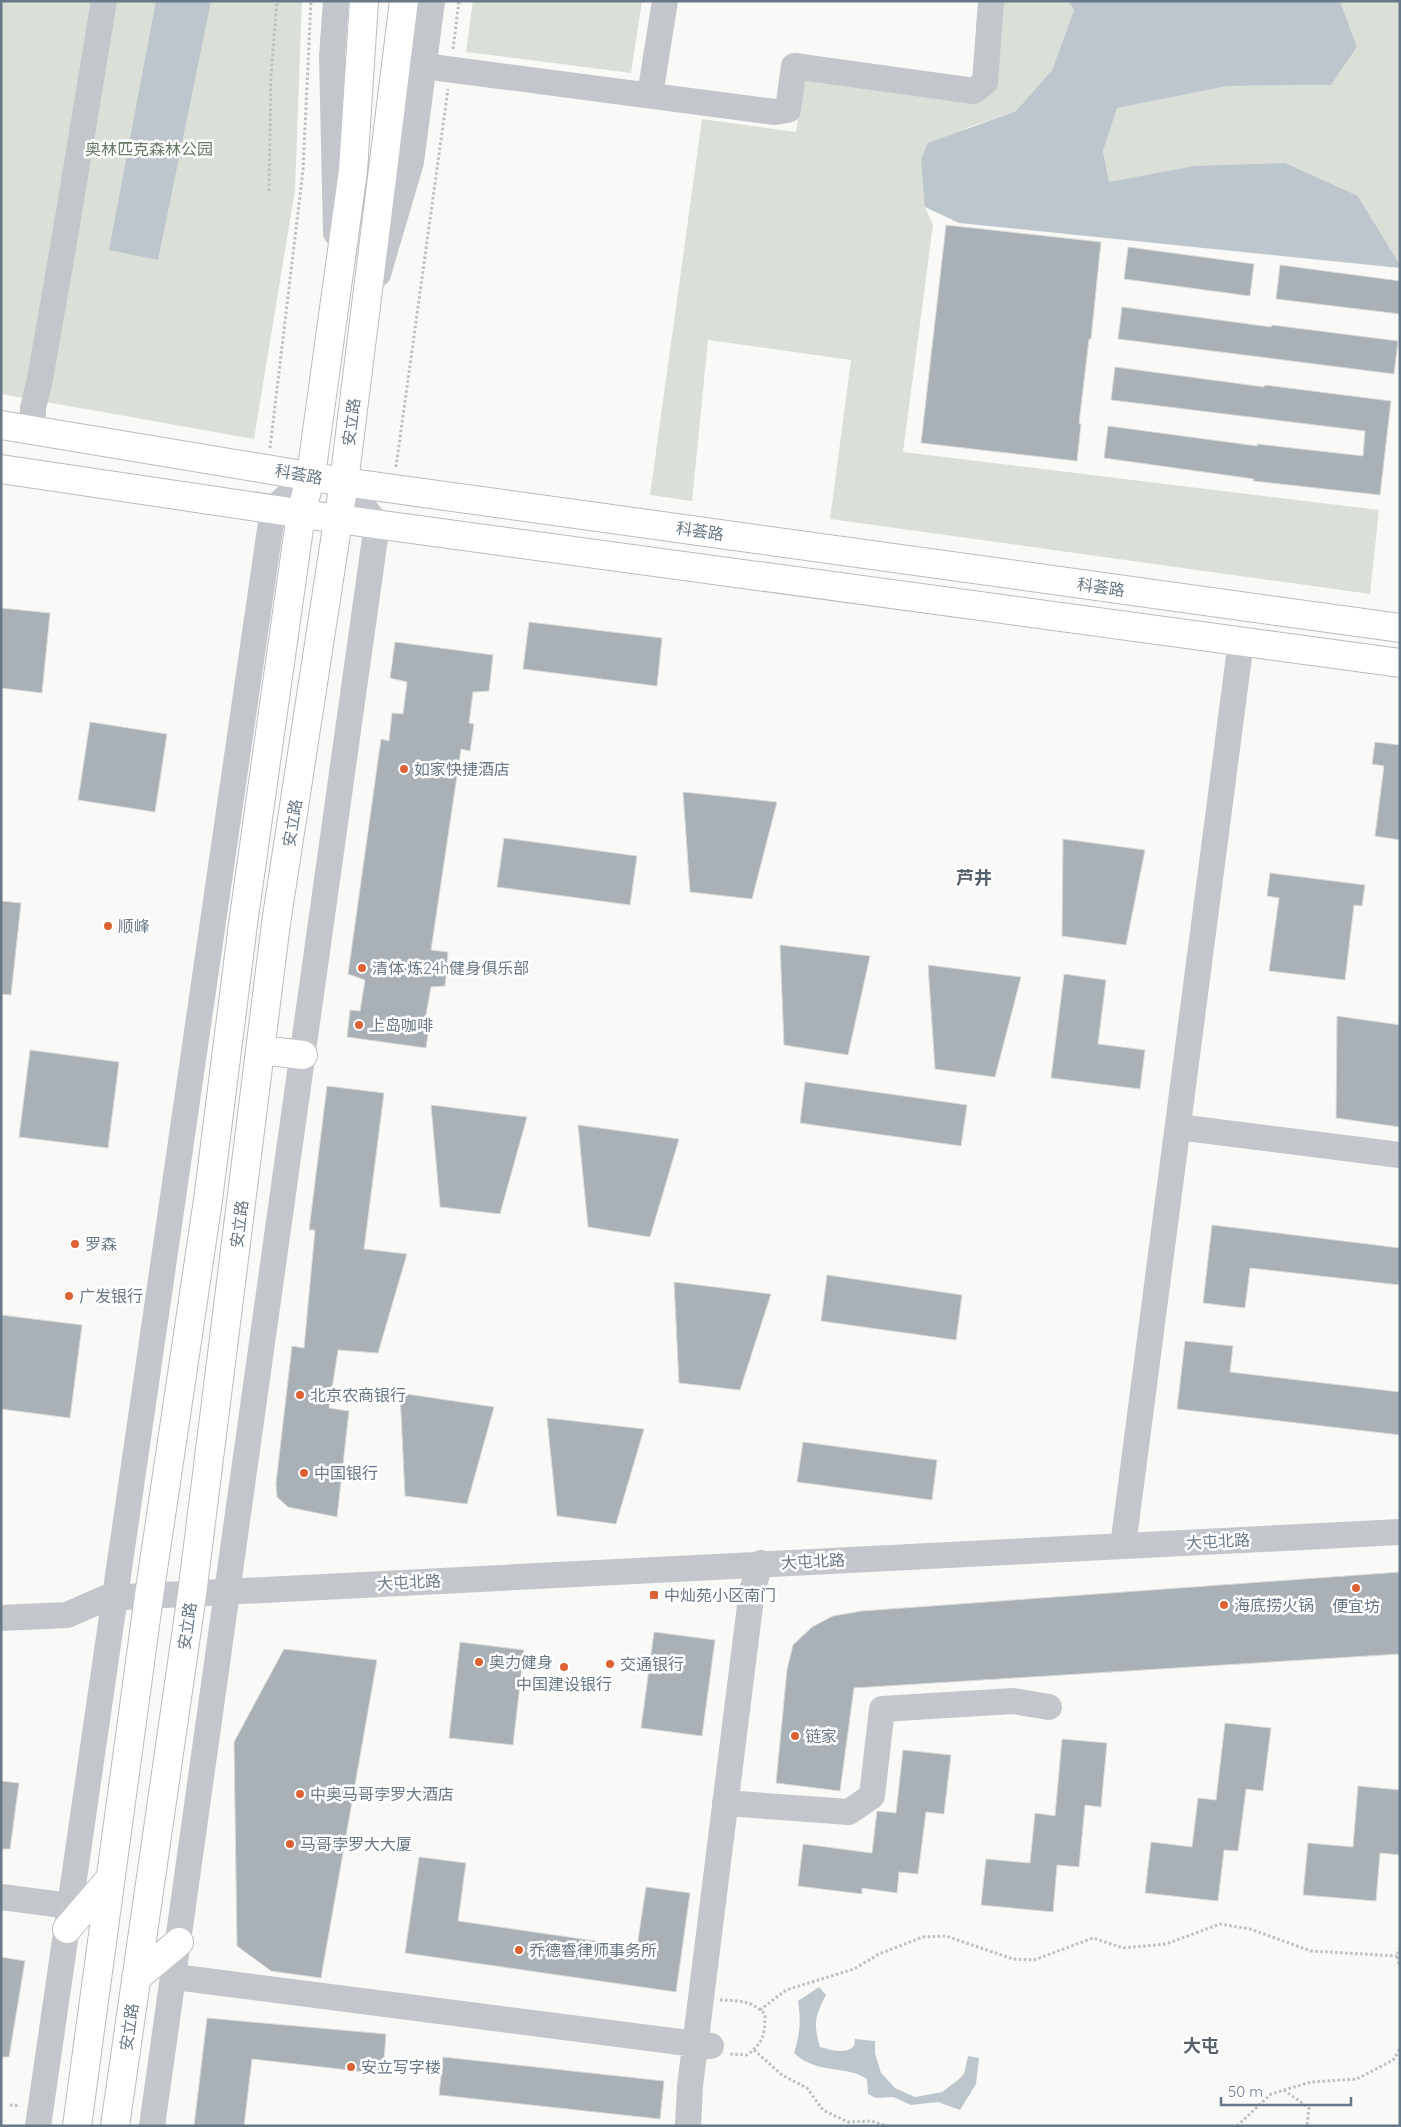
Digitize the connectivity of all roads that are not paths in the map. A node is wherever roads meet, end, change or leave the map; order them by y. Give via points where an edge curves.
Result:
1 (104, 1) edge
2 (336, 1) edge
3 (364, 1) edge
4 (404, 1) edge
5 (432, 1) edge
6 (665, 1) edge
7 (991, 1) edge
8 (424, 66) junction
9 (650, 95) junction
10 (337, 285) junction
11 (364, 323) junction
12 (1, 424) edge
13 (34, 430) junction
14 (1, 469) edge
15 (311, 476) junction
16 (344, 482) junction
17 (272, 510) junction
18 (301, 514) junction
19 (338, 519) junction
20 (377, 524) junction
21 (1400, 628) edge
22 (1241, 642) junction
23 (1400, 663) edge
24 (261, 1050) junction
25 (303, 1055) junction
26 (1178, 1127) junction
27 (1400, 1155) edge
28 (1400, 1532) edge
29 (1123, 1546) junction
30 (761, 1563) junction
31 (227, 1592) junction
32 (192, 1594) junction
33 (148, 1596) junction
34 (116, 1598) junction
35 (1, 1618) edge
36 (1049, 1707) dead end
37 (732, 1804) junction
38 (110, 1879) junction
39 (1, 1898) edge
40 (69, 1917) junction
41 (179, 1942) junction
42 (136, 1978) junction
43 (174, 1979) junction
44 (703, 2046) junction
45 (38, 2126) edge
46 (77, 2126) edge
47 (115, 2126) edge
48 (152, 2126) edge
49 (688, 2126) edge
50 (703, 2126) edge

1 - 13 street via 61,261 32,408
2 - 10 street, 安立路 via 332,57
3 - 10 main road, 安立路 via 354,171
4 - 11 main road, 安立路
5 - 8 street, 安立路
6 - 9 street
7 - 9 street via 985,82 974,91 794,66 788,110 775,112
8 - 9 street
8 - 11 street, 安立路 via 411,162
10 - 15 main road, 安立路
11 - 16 main road, 安立路
12 - 13 main road, 科荟路
13 - 15 main road, 科荟路
14 - 17 main road
15 - 16 main road, 科荟路
15 - 17 street
15 - 18 main road, 安立路
16 - 19 main road, 安立路
16 - 20 street
16 - 21 main road, 科荟路
17 - 18 main road
17 - 34 street
18 - 19 main road
18 - 33 main road, 安立路 via 208,1200
19 - 20 main road
19 - 24 main road, 安立路 via 276,923
20 - 22 main road
20 - 25 street
22 - 23 main road
22 - 26 street
24 - 25 main road
24 - 32 main road, 安立路
25 - 31 street
26 - 27 street
26 - 29 street
28 - 29 street, 大屯北路
29 - 30 street, 大屯北路
30 - 31 street, 大屯北路
30 - 37 street via 752,1590
31 - 32 street, 大屯北路
31 - 41 street
32 - 33 street
32 - 42 main road, 安立路
33 - 34 street
33 - 38 main road, 安立路
34 - 35 street via 106,1598 67,1615
34 - 40 street
36 - 37 street via 1013,1701 882,1709 872,1796 849,1812
37 - 44 street
37 - 44 street via 716,2000
38 - 40 main road
38 - 46 main road, 安立路
39 - 40 street
40 - 45 street
41 - 42 main road
41 - 43 street
42 - 47 main road, 安立路
43 - 44 street
43 - 48 street
44 - 49 street
44 - 50 street

